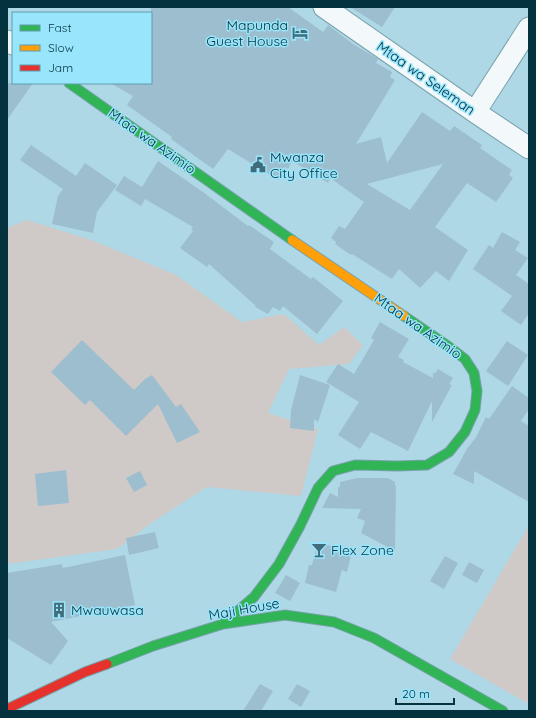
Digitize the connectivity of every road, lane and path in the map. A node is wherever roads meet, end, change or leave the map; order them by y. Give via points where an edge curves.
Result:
1 (324, 7) edge
2 (529, 28) edge
3 (70, 84) edge
4 (475, 112) junction
5 (529, 148) edge
6 (223, 624) junction
7 (7, 709) edge
8 (503, 711) edge

1 - 4 street, Mtaa wa Seleman
2 - 4 street
3 - 6 street, Mtaa wa Azimio via 448,346 465,359 474,373 477,391 475,410 465,432 449,452 427,465 355,464 333,471 318,488 279,564 254,597
4 - 5 street, Mtaa wa Seleman
6 - 7 street, Maji House via 153,646 85,672
6 - 8 street, Maji House via 285,615 334,622 374,638

